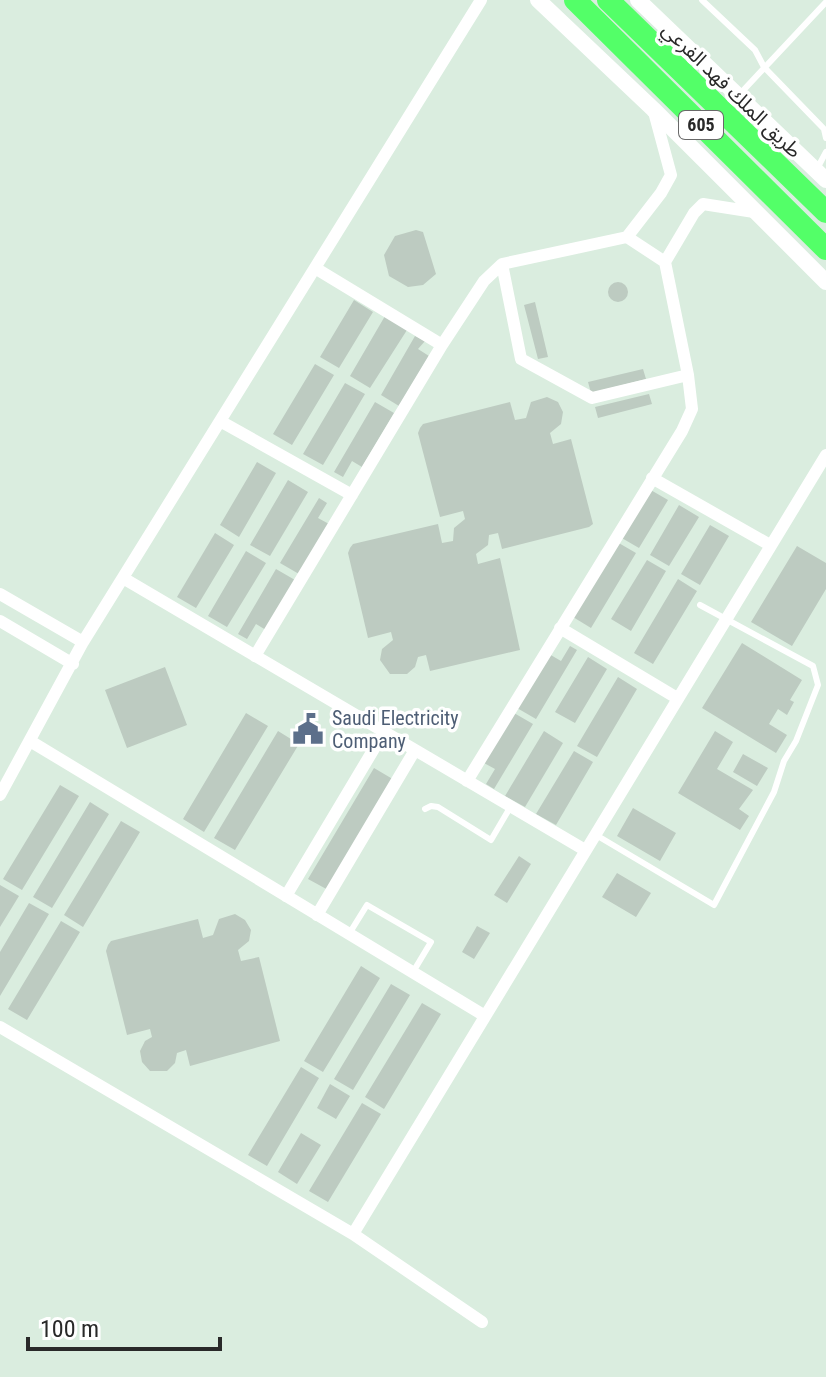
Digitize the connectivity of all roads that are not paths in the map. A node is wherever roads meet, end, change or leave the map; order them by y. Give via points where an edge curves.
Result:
1 (481, 0) edge
2 (538, 0) edge
3 (575, 0) edge
4 (608, 0) edge
5 (638, 0) edge
6 (702, 0) edge
7 (826, 2) edge
8 (764, 67) junction
9 (738, 96) junction
10 (653, 109) junction
11 (826, 138) edge
12 (826, 152) edge
13 (821, 175) edge
14 (754, 212) junction
15 (826, 212) edge
16 (627, 237) junction
17 (826, 249) edge
18 (665, 262) junction
19 (502, 264) junction
20 (315, 268) junction
21 (826, 282) edge
22 (442, 345) junction
23 (688, 375) junction
24 (220, 421) junction
25 (826, 455) edge
26 (652, 478) junction
27 (352, 495) junction
28 (770, 545) junction
29 (123, 578) junction
30 (0, 594) edge
31 (700, 605) dead end
32 (726, 619) junction
33 (2, 626) edge
34 (560, 628) junction
35 (83, 642) junction
36 (255, 656) junction
37 (73, 664) junction
38 (677, 698) junction
39 (384, 732) junction
40 (30, 741) junction
41 (415, 750) junction
42 (467, 781) junction
43 (0, 795) edge
44 (511, 806) junction
45 (425, 809) dead end
46 (595, 834) junction
47 (585, 850) junction
48 (286, 896) junction
49 (317, 915) junction
50 (349, 934) junction
51 (413, 972) junction
52 (485, 1016) junction
53 (0, 1027) edge
54 (353, 1234) junction
55 (482, 1322) dead end

1 - 20 street
2 - 10 main road
3 - 17 highway, 605
4 - 15 highway, 605
5 - 9 main road, طريق الملك فهد الفرعي
6 - 8 lane via 755,50
7 - 8 lane
8 - 9 lane
8 - 11 lane via 824,129
9 - 13 main road, طريق الملك فهد الفرعي
10 - 14 main road
10 - 16 street via 671,175
12 - 13 lane
14 - 18 street via 703,204
14 - 21 main road
16 - 18 street
16 - 19 street
18 - 23 street
19 - 22 street via 484,281
19 - 23 street via 521,359 592,398
20 - 22 street
20 - 24 street
22 - 27 street
23 - 26 street via 692,409
24 - 27 street
24 - 29 street
25 - 28 street
26 - 28 street
26 - 34 street
27 - 36 street
28 - 32 street
29 - 35 street
29 - 36 street
30 - 35 street
31 - 32 lane
32 - 38 street
32 - 46 lane via 813,666 818,685 774,792 714,905
33 - 37 street
34 - 38 street
34 - 42 street
35 - 37 street
36 - 39 street
37 - 40 street
38 - 46 street
39 - 41 street
39 - 48 street
40 - 43 street
40 - 48 street
41 - 42 street
41 - 49 street
42 - 44 street
44 - 45 lane via 491,840 438,807
44 - 47 street
46 - 47 street
47 - 52 street
48 - 49 street
49 - 50 street
50 - 51 street
50 - 51 lane via 367,905 431,942
51 - 52 street
52 - 54 street
53 - 54 street
54 - 55 street

